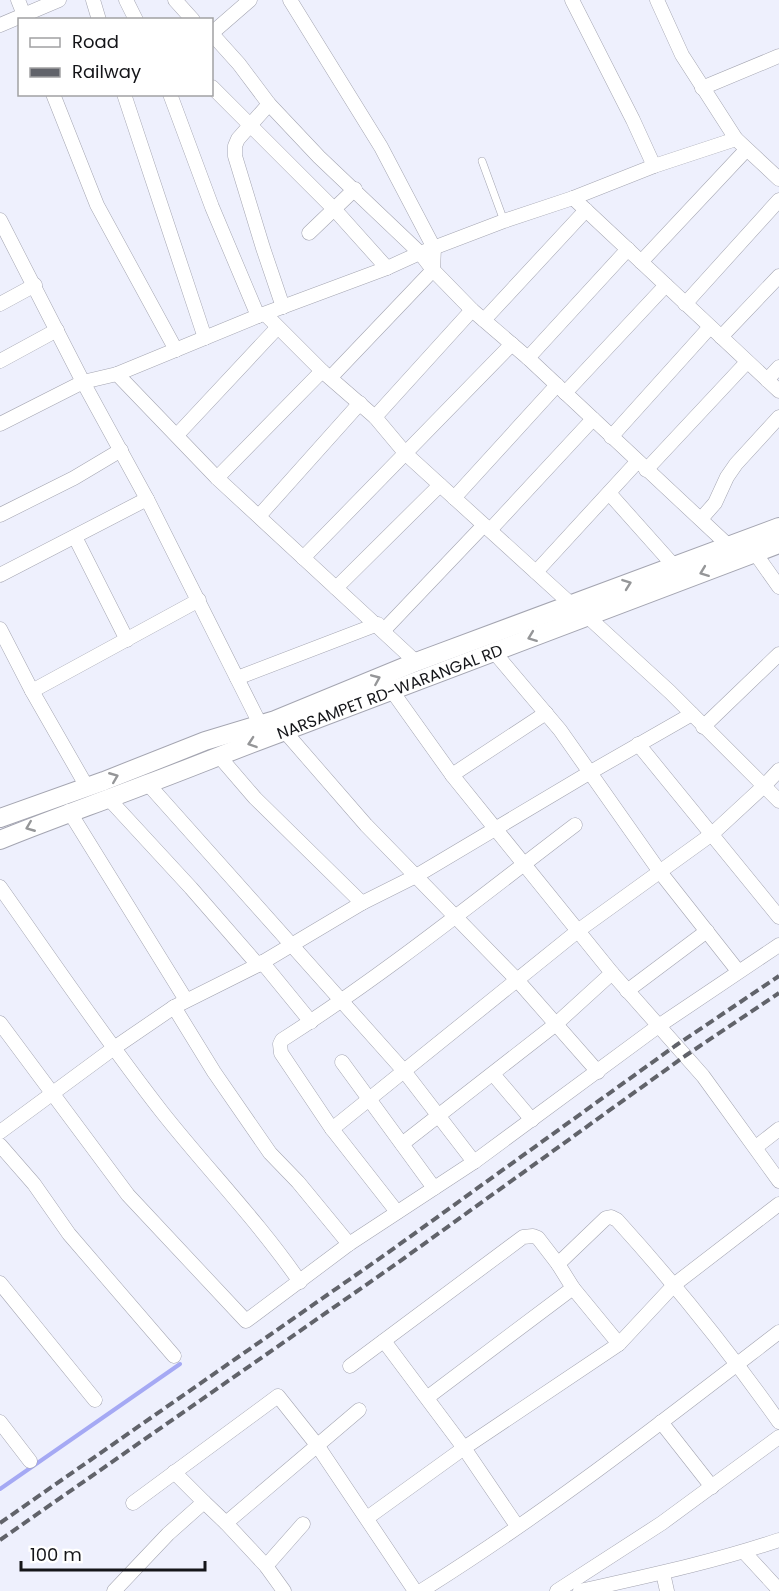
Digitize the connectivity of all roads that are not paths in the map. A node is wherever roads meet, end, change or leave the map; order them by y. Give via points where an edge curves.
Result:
1 (18, 0) edge
2 (59, 0) edge
3 (93, 0) edge
4 (126, 0) edge
5 (175, 0) edge
6 (250, 0) edge
7 (290, 0) edge
8 (572, 0) edge
9 (661, 1) edge
10 (25, 17) edge
11 (98, 18) edge
12 (135, 18) edge
13 (191, 18) edge
14 (18, 19) edge
15 (0, 25) edge
16 (213, 32) edge
17 (213, 34) edge
18 (779, 56) edge
19 (213, 88) edge
20 (702, 88) junction
21 (54, 96) edge
22 (125, 96) edge
23 (171, 96) edge
24 (269, 104) junction
25 (250, 125) junction
26 (736, 138) junction
27 (746, 150) junction
28 (482, 161) dead end
29 (654, 166) junction
30 (779, 179) edge
31 (355, 189) junction
32 (573, 198) junction
33 (779, 200) edge
34 (335, 210) junction
35 (586, 210) junction
36 (504, 222) junction
37 (2, 226) edge
38 (309, 233) dead end
39 (434, 248) junction
40 (628, 249) junction
41 (420, 253) junction
42 (642, 262) junction
43 (387, 268) junction
44 (433, 270) junction
45 (779, 276) edge
46 (34, 285) junction
47 (666, 285) junction
48 (685, 303) junction
49 (0, 304) edge
50 (284, 307) junction
51 (472, 310) junction
52 (261, 315) junction
53 (484, 320) junction
54 (710, 327) junction
55 (277, 328) junction
56 (57, 330) junction
57 (206, 338) junction
58 (721, 338) junction
59 (512, 344) junction
60 (176, 350) junction
61 (528, 358) junction
62 (0, 361) edge
63 (747, 362) junction
64 (779, 367) edge
65 (117, 374) junction
66 (326, 374) junction
67 (767, 380) junction
68 (83, 382) junction
69 (561, 389) junction
70 (779, 391) edge
71 (360, 403) junction
72 (375, 417) junction
73 (779, 417) edge
74 (593, 419) junction
75 (0, 424) edge
76 (177, 435) junction
77 (611, 437) junction
78 (121, 450) junction
79 (406, 454) junction
80 (642, 466) junction
81 (217, 478) junction
82 (440, 485) junction
83 (609, 494) junction
84 (454, 498) junction
85 (147, 499) junction
86 (0, 515) edge
87 (259, 516) junction
88 (701, 519) junction
89 (487, 527) junction
90 (779, 527) edge
91 (75, 537) junction
92 (779, 544) edge
93 (755, 553) junction
94 (732, 554) junction
95 (303, 558) junction
96 (675, 567) junction
97 (536, 572) junction
98 (0, 575) edge
99 (779, 587) edge
100 (336, 588) junction
101 (199, 600) junction
102 (579, 610) junction
103 (381, 627) junction
104 (0, 629) edge
105 (127, 640) junction
106 (494, 652) junction
107 (779, 654) edge
108 (416, 662) junction
109 (237, 678) junction
110 (32, 691) junction
111 (392, 691) junction
112 (546, 713) junction
113 (692, 714) junction
114 (273, 725) junction
115 (703, 727) junction
116 (638, 744) junction
117 (218, 755) junction
118 (779, 770) edge
119 (589, 773) junction
120 (452, 775) junction
121 (148, 784) junction
122 (764, 786) junction
123 (87, 787) junction
124 (108, 798) junction
125 (779, 801) edge
126 (69, 811) junction
127 (0, 818) edge
128 (574, 825) dead end
129 (495, 828) junction
130 (712, 834) junction
131 (0, 840) edge
132 (523, 864) junction
133 (660, 872) junction
134 (416, 876) junction
135 (0, 886) edge
136 (362, 903) junction
137 (454, 917) junction
138 (779, 917) edge
139 (579, 930) junction
140 (707, 931) junction
141 (290, 944) junction
142 (779, 945) edge
143 (260, 963) junction
144 (738, 971) junction
145 (612, 973) junction
146 (518, 981) junction
147 (627, 991) junction
148 (341, 1000) junction
149 (180, 1004) junction
150 (311, 1022) junction
151 (0, 1023) edge
152 (556, 1024) junction
153 (657, 1027) junction
154 (114, 1048) junction
155 (342, 1062) dead end
156 (404, 1071) junction
157 (598, 1072) junction
158 (493, 1074) junction
159 (53, 1092) junction
160 (369, 1100) junction
161 (439, 1117) junction
162 (531, 1120) junction
163 (332, 1128) junction
164 (779, 1129) edge
165 (0, 1132) edge
166 (402, 1144) junction
167 (0, 1145) edge
168 (756, 1147) junction
169 (474, 1162) junction
170 (779, 1181) edge
171 (434, 1188) junction
172 (779, 1204) edge
173 (397, 1212) junction
174 (349, 1244) junction
175 (558, 1264) junction
176 (300, 1282) junction
177 (0, 1283) edge
178 (675, 1284) junction
179 (573, 1288) junction
180 (779, 1332) edge
181 (384, 1341) junction
182 (618, 1344) junction
183 (174, 1356) dead end
184 (738, 1364) junction
185 (350, 1366) dead end
186 (428, 1397) junction
187 (95, 1400) dead end
188 (359, 1410) dead end
189 (0, 1422) edge
190 (661, 1422) junction
191 (779, 1422) edge
192 (779, 1437) edge
193 (317, 1445) junction
194 (464, 1448) junction
195 (30, 1461) dead end
196 (174, 1472) junction
197 (712, 1487) junction
198 (204, 1502) junction
199 (133, 1503) dead end
200 (368, 1518) junction
201 (226, 1523) junction
202 (303, 1524) dead end
203 (517, 1526) junction
204 (779, 1540) edge
205 (744, 1552) junction
206 (266, 1566) junction
207 (663, 1573) junction
208 (779, 1590) edge
209 (114, 1591) edge
210 (284, 1591) edge
211 (416, 1591) edge
212 (421, 1591) edge
213 (557, 1591) edge
214 (580, 1591) edge
215 (667, 1591) edge

1 - 10 street
2 - 10 street
3 - 11 street
4 - 12 street
5 - 13 street
6 - 16 street
7 - 39 street via 381,147
8 - 29 street
9 - 20 street via 682,55
14 - 15 street
17 - 24 street
18 - 20 street
19 - 25 street
20 - 26 street
21 - 60 street via 97,205
22 - 57 street
23 - 52 street via 212,207
24 - 25 street
24 - 31 street
25 - 34 street
25 - 50 street via 238,139 235,156
26 - 27 street
26 - 29 street
27 - 30 street
27 - 42 street
28 - 36 lane
29 - 32 street
31 - 34 street
31 - 41 street
32 - 35 street
32 - 36 street
33 - 48 street
34 - 38 street
34 - 43 street
35 - 40 street
35 - 53 street
36 - 39 street
37 - 46 street
39 - 41 street
39 - 44 street
40 - 42 street
40 - 61 street
41 - 43 street
41 - 44 street
42 - 47 street
43 - 50 street
44 - 51 street
44 - 66 street
45 - 58 street
46 - 49 street
46 - 56 street
47 - 48 street
47 - 69 street
48 - 54 street
50 - 52 street
51 - 53 street
51 - 72 street
52 - 55 street
52 - 57 street
53 - 59 street
54 - 58 street
54 - 77 street
55 - 66 street
55 - 76 street
56 - 62 street
56 - 68 street
57 - 60 street
58 - 63 street
59 - 61 street
59 - 79 street
60 - 65 street
61 - 69 street
63 - 67 street
63 - 80 street
64 - 67 street
65 - 68 street
65 - 76 street
66 - 71 street
66 - 81 street
67 - 70 street
68 - 75 street
68 - 78 street
69 - 74 street
69 - 84 street
71 - 72 street
71 - 87 street
72 - 79 street
73 - 88 street via 736,464 715,503
74 - 77 street
74 - 89 street
76 - 81 street
77 - 80 street
78 - 85 street
78 - 86 street
79 - 82 street
79 - 95 street
80 - 83 street
80 - 88 street
81 - 87 street
82 - 84 street
82 - 100 street
83 - 96 street
83 - 97 street
84 - 89 street
85 - 91 street
85 - 101 street
87 - 95 street
88 - 94 street
89 - 97 street
89 - 103 street
90 - 94 main road, NARSAMPET RD-WARANGAL RD
91 - 98 street
91 - 105 street
92 - 93 main road, NARSAMPET RD-WARANGAL RD
93 - 94 main road, NARSAMPET RD-WARANGAL RD
93 - 99 street
94 - 96 main road, NARSAMPET RD-WARANGAL RD
94 -> 102 main road, NARSAMPET RD-WARANGAL RD
95 - 100 street
102 -> 96 main road, NARSAMPET RD-WARANGAL RD
97 - 102 street
100 - 103 street
101 - 105 street
101 - 109 street
102 -> 106 main road, NARSAMPET RD-WARANGAL RD
102 - 108 main road, NARSAMPET RD-WARANGAL RD
102 - 113 street
103 - 108 street
103 - 109 street
104 - 110 street
105 - 110 street
106 - 111 main road, NARSAMPET RD-WARANGAL RD
106 - 112 street
107 - 115 street
114 -> 108 main road, NARSAMPET RD-WARANGAL RD
109 - 114 street
110 - 123 street
111 - 114 main road, NARSAMPET RD-WARANGAL RD
111 - 120 street
112 - 119 street
112 - 120 street
113 - 115 street
113 - 116 street
114 -> 117 main road, NARSAMPET RD-WARANGAL RD
123 -> 114 main road, NARSAMPET RD-WARANGAL RD via 205,741
114 - 134 street
115 - 122 street
116 - 119 street
116 - 130 street
117 - 121 main road, NARSAMPET RD-WARANGAL RD
117 - 136 street via 255,798
118 - 122 street
119 - 129 street
119 - 133 street
120 - 129 street
121 - 124 main road, NARSAMPET RD-WARANGAL RD
121 - 141 street
122 - 125 street
122 - 130 street
123 - 127 main road, NARSAMPET RD-WARANGAL RD
124 - 126 main road, NARSAMPET RD-WARANGAL RD
124 - 143 street
126 -> 131 main road, NARSAMPET RD-WARANGAL RD
126 - 149 street
128 - 132 street
129 - 132 street
129 - 134 street
130 - 133 street
130 - 138 street
132 - 137 street
132 - 139 street
133 - 139 street
133 - 140 street
134 - 136 street
134 - 137 street
135 - 154 street
136 - 141 street
137 - 146 street
137 - 148 street
139 - 145 street
139 - 146 street
140 - 144 street
140 - 147 street
141 - 143 street
141 - 148 street
142 - 144 street
143 - 149 street
143 - 150 street
144 - 153 street
145 - 147 street
145 - 152 street
146 - 152 street
146 - 156 street
147 - 153 street
148 - 150 street
148 - 156 street
149 - 154 street
149 - 174 street via 214,1072 270,1153
150 - 163 street via 282,1040 279,1048
151 - 159 street
152 - 157 street
152 - 158 street
153 - 157 street
153 - 168 street via 703,1076
154 - 159 street
154 - 176 street
155 - 160 street
156 - 160 street
156 - 161 street
157 - 162 street
158 - 161 street
158 - 162 street
159 - 165 street
159 - 176 street via 128,1195 246,1321
160 - 163 street
160 - 166 street
161 - 166 street
161 - 169 street
162 - 169 street
163 - 173 street
164 - 168 street
166 - 171 street
167 - 183 street via 69,1234
168 - 170 street
169 - 171 street
171 - 173 street
172 - 178 street
173 - 174 street
174 - 176 street
175 - 178 street via 610,1217
175 - 179 street
175 - 181 street via 538,1238 523,1237
177 - 187 street
178 - 182 street
178 - 184 street
179 - 182 street
179 - 186 street
180 - 184 street
181 - 185 street
181 - 186 street
182 - 194 street
184 - 190 street
184 - 191 street
186 - 194 street
188 - 193 street
189 - 195 street
190 - 197 street
190 - 203 street
192 - 197 street
193 - 196 street via 278,1396
193 - 200 street
193 - 201 street
194 - 200 street
194 - 203 street
196 - 198 street
196 - 199 street
197 - 213 street
198 - 201 street
198 - 209 street
200 - 211 street
201 - 206 street
202 - 206 street
203 - 212 street
204 - 205 street
205 - 207 street
205 - 208 street
206 - 210 street
207 - 214 street
207 - 215 street

